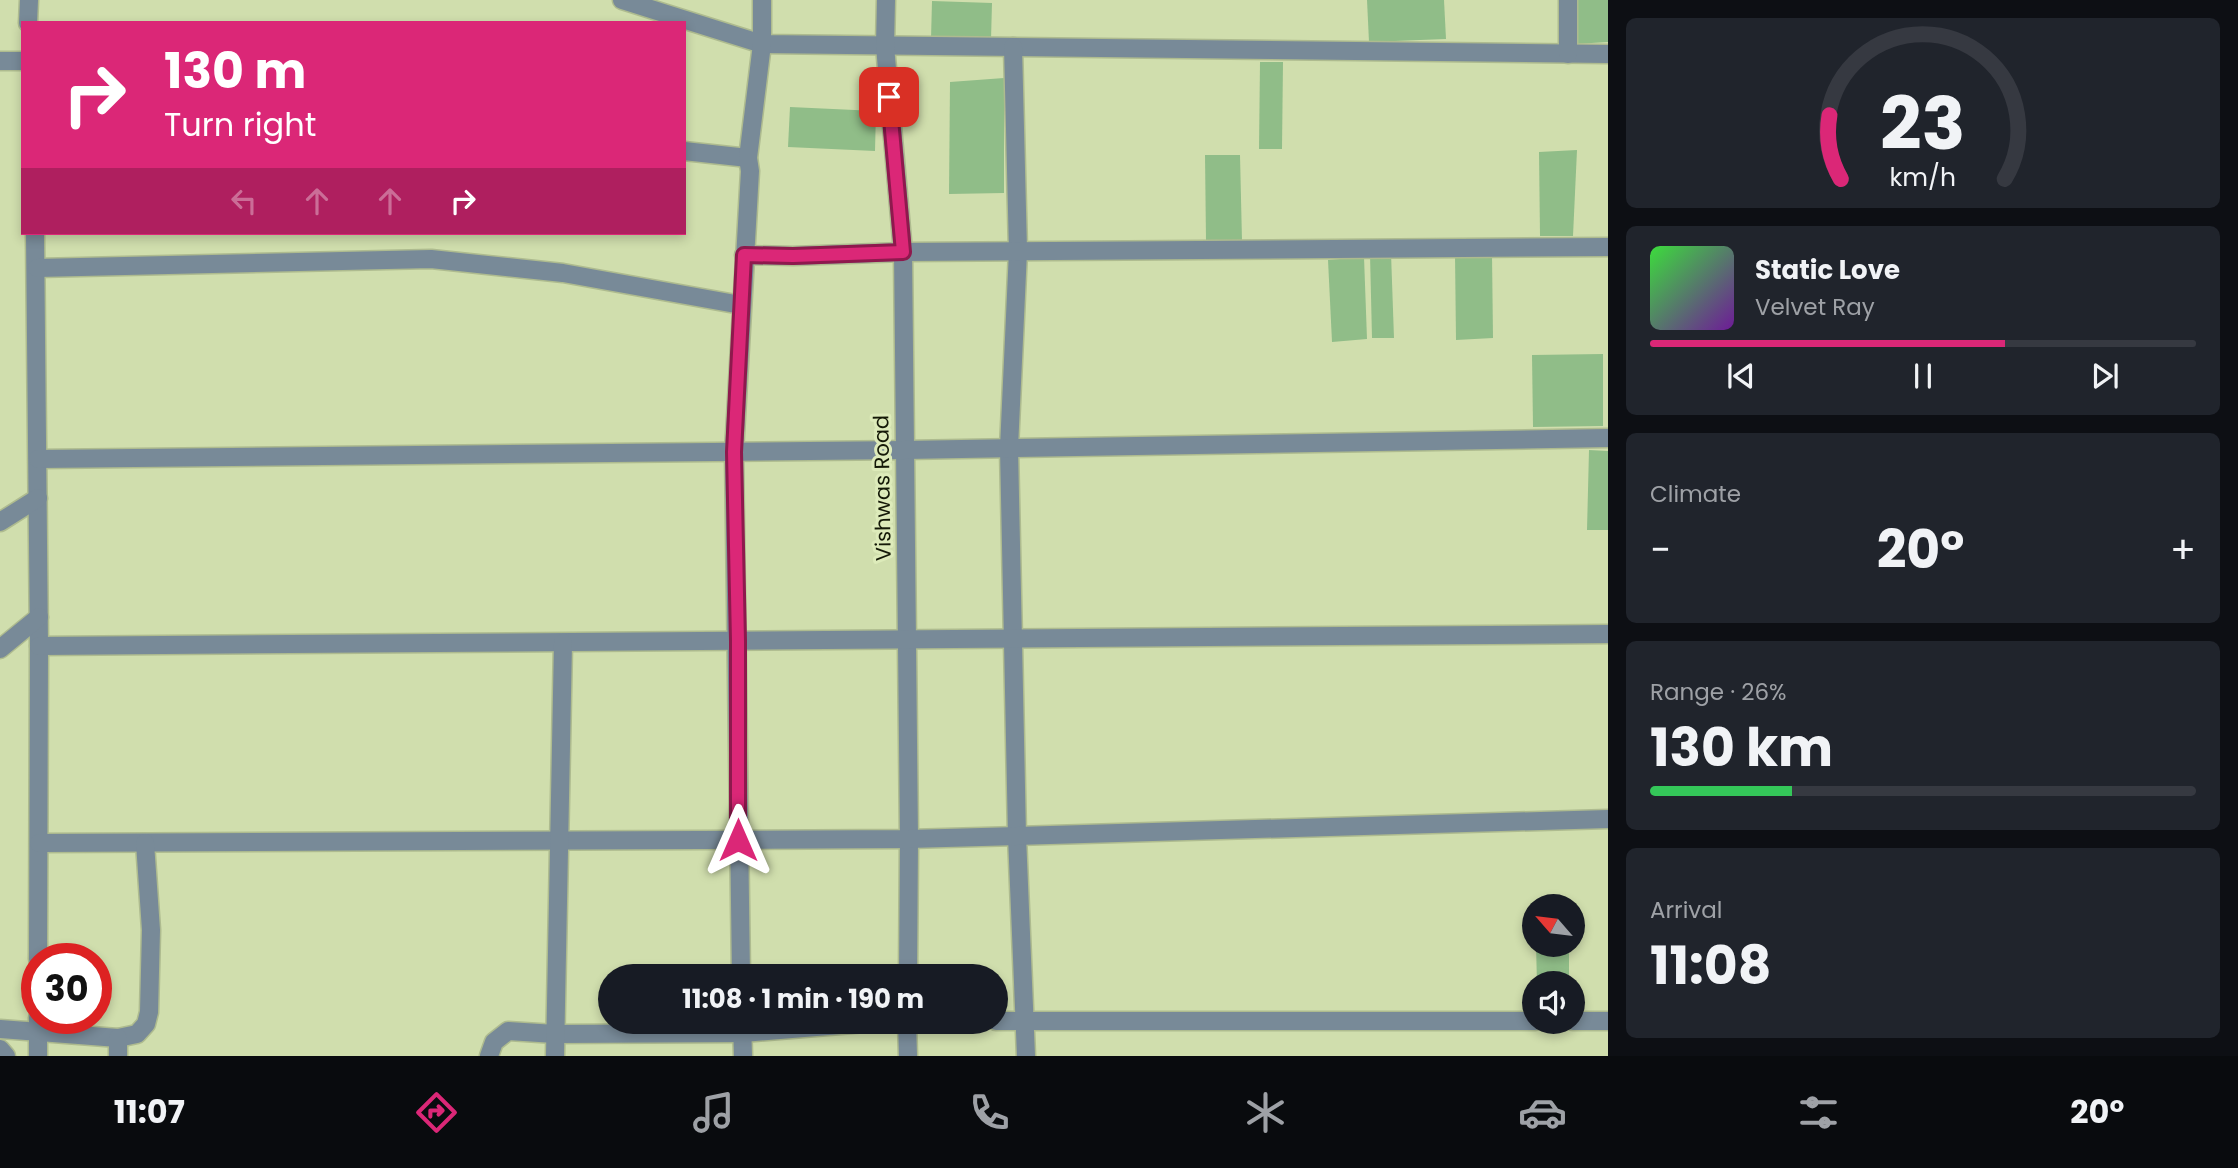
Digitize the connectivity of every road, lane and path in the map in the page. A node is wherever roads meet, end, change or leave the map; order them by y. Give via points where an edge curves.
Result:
1 (29, 0) edge
2 (622, 0) edge
3 (762, 0) edge
4 (886, 0) edge
5 (1568, 0) edge
6 (29, 21) edge
7 (762, 44) junction
8 (885, 46) junction
9 (1013, 47) junction
10 (1568, 54) junction
11 (1608, 54) edge
12 (0, 61) edge
13 (21, 61) edge
14 (686, 151) edge
15 (748, 158) junction
16 (35, 235) edge
17 (1608, 247) edge
18 (1018, 251) junction
19 (903, 252) junction
20 (744, 255) junction
21 (37, 268) junction
22 (741, 305) junction
23 (1608, 439) edge
24 (1009, 448) junction
25 (905, 450) junction
26 (734, 452) junction
27 (38, 459) junction
28 (38, 498) junction
29 (0, 522) edge
30 (39, 617) junction
31 (1608, 634) edge
32 (1014, 639) junction
33 (907, 640) junction
34 (738, 641) junction
35 (563, 642) junction
36 (39, 646) junction
37 (0, 649) edge
38 (1608, 819) edge
39 (1017, 836) junction
40 (909, 839) junction
41 (738, 840) junction
42 (558, 841) junction
43 (38, 843) junction
44 (145, 843) junction
45 (38, 943) edge
46 (741, 964) edge
47 (908, 964) edge
48 (1008, 1021) edge
49 (1522, 1021) edge
50 (1585, 1021) edge
51 (1608, 1021) edge
52 (1025, 1022) junction
53 (21, 1027) edge
54 (0, 1030) edge
55 (598, 1032) edge
56 (38, 1034) edge
57 (71, 1034) edge
58 (555, 1034) junction
59 (743, 1034) edge
60 (907, 1034) edge
61 (118, 1047) edge
62 (0, 1049) edge
63 (6, 1056) edge
64 (38, 1056) edge
65 (489, 1056) edge
66 (555, 1056) edge
67 (744, 1056) edge
68 (908, 1056) edge
69 (1026, 1056) edge

1 - 6 street
2 - 7 street
3 - 7 street
4 - 8 street, Vishwas Road
5 - 10 street
7 - 8 street
7 - 15 street
8 - 9 street
8 - 19 street, Vishwas Road
9 - 10 street
9 - 18 street
10 - 11 street
12 - 13 street
14 - 15 street
15 - 20 street
16 - 21 street
17 - 18 street
18 - 19 street
18 - 24 street
19 - 20 street
19 - 25 street, Vishwas Road
20 - 22 street
21 - 22 street via 431,259 563,273
21 - 27 street
22 - 26 street
23 - 24 street
24 - 25 street
24 - 32 street
25 - 26 street
25 - 33 street, Vishwas Road
26 - 27 street
26 - 34 street
27 - 28 street
28 - 29 street
28 - 30 street
30 - 36 street
30 - 37 street
31 - 32 street
32 - 33 street
32 - 39 street
33 - 34 street
33 - 40 street, Vishwas Road
34 - 35 street
34 - 41 street
35 - 36 street
35 - 42 street
36 - 43 street
38 - 39 street
39 - 40 street
39 - 52 street
40 - 41 street
40 - 47 street, Vishwas Road
41 - 42 street
41 - 46 street
42 - 44 street
42 - 58 street
43 - 44 street
43 - 45 street
44 - 61 street via 151,930 149,1012 146,1024
48 - 52 street
49 - 52 street
50 - 51 street
52 - 69 street
53 - 54 street
55 - 58 street
56 - 64 street
57 - 61 street
58 - 65 street via 508,1031 494,1042
58 - 66 street
59 - 67 street
60 - 68 street
62 - 63 street

